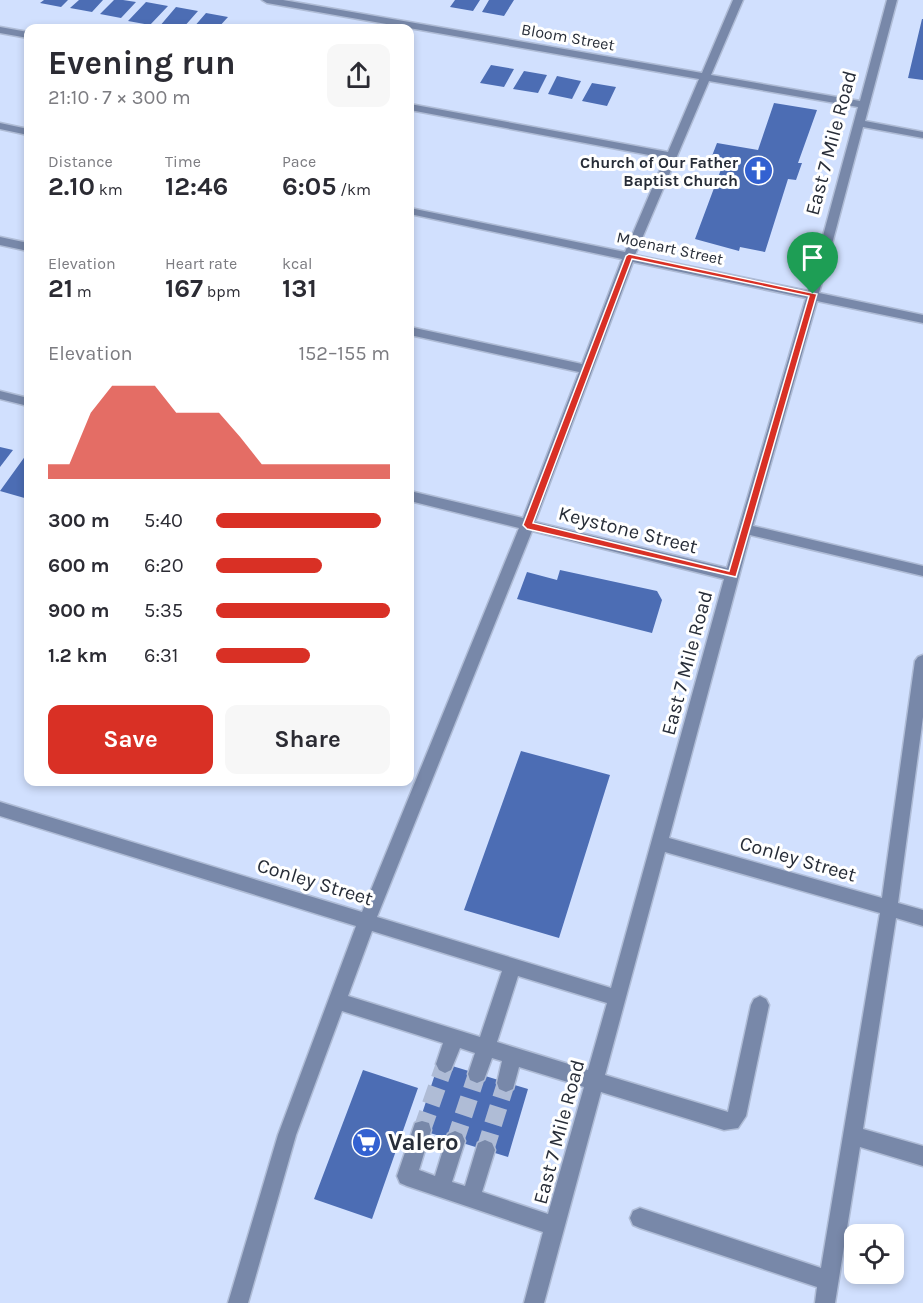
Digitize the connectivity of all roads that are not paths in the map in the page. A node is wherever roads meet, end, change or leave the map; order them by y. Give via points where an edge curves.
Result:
1 (267, 0) edge
2 (738, 0) edge
3 (892, 0) edge
4 (402, 24) edge
5 (414, 26) edge
6 (0, 30) edge
7 (24, 34) edge
8 (706, 78) junction
9 (863, 105) junction
10 (414, 108) edge
11 (858, 123) junction
12 (0, 126) edge
13 (24, 131) edge
14 (923, 135) edge
15 (672, 156) junction
16 (414, 212) edge
17 (0, 241) edge
18 (24, 246) edge
19 (629, 256) junction
20 (813, 294) junction
21 (923, 319) edge
22 (414, 332) edge
23 (586, 369) junction
24 (0, 395) edge
25 (24, 401) edge
26 (414, 497) edge
27 (527, 525) junction
28 (745, 528) junction
29 (923, 571) edge
30 (732, 575) junction
31 (923, 661) edge
32 (919, 722) edge
33 (0, 809) edge
34 (660, 843) junction
35 (889, 908) junction
36 (923, 918) edge
37 (367, 921) junction
38 (513, 966) junction
39 (617, 998) junction
40 (337, 1001) junction
41 (760, 1005) dead end
42 (454, 1037) junction
43 (486, 1047) junction
44 (513, 1056) junction
45 (445, 1064) tunnel mouth
46 (477, 1074) tunnel mouth
47 (595, 1081) junction
48 (506, 1083) tunnel mouth
49 (422, 1130) tunnel mouth
50 (852, 1134) junction
51 (455, 1141) tunnel mouth
52 (485, 1150) tunnel mouth
53 (923, 1156) edge
54 (441, 1187) junction
55 (471, 1197) junction
56 (640, 1218) dead end
57 (555, 1226) junction
58 (829, 1281) junction
59 (536, 1302) edge
60 (238, 1303) edge
61 (825, 1303) edge

1 - 4 street, Bloom Street
2 - 8 street
3 - 9 street, East 7 Mile Road
5 - 8 street, Bloom Street
6 - 7 street
8 - 9 street, Bloom Street
8 - 15 street
9 - 11 street, East 7 Mile Road
10 - 15 street
11 - 14 street
11 - 20 street, East 7 Mile Road
12 - 13 street
15 - 19 street
16 - 19 street, Moenart Street
17 - 18 street
19 - 20 street, Moenart Street
19 - 23 street
20 - 21 street, Moenart Street
20 - 28 street, East 7 Mile Road
22 - 23 street
23 - 27 street
24 - 25 street
26 - 27 street, Keystone Street
27 - 30 street, Keystone Street
27 - 37 street
28 - 29 street
28 - 30 street, East 7 Mile Road
30 - 34 street, East 7 Mile Road
31 - 32 street
32 - 35 street
33 - 37 street, Conley Street
34 - 35 street, Conley Street
34 - 39 street, East 7 Mile Road
35 - 36 street, Conley Street
35 - 50 street
37 - 38 street, Conley Street
37 - 40 street
38 - 39 street, Conley Street
38 - 43 street
39 - 47 street, East 7 Mile Road
40 - 42 street
40 - 60 street via 287,1135
41 - 47 street via 737,1116 731,1121
42 - 43 street
42 - 45 street
43 - 44 street
43 - 46 street
44 - 47 street
44 - 48 street
47 - 57 street, East 7 Mile Road
49 - 54 street via 407,1176
50 - 53 street
50 - 58 street
51 - 54 street
52 - 55 street
54 - 55 street
55 - 57 street
56 - 58 street
57 - 59 street, East 7 Mile Road
58 - 61 street

